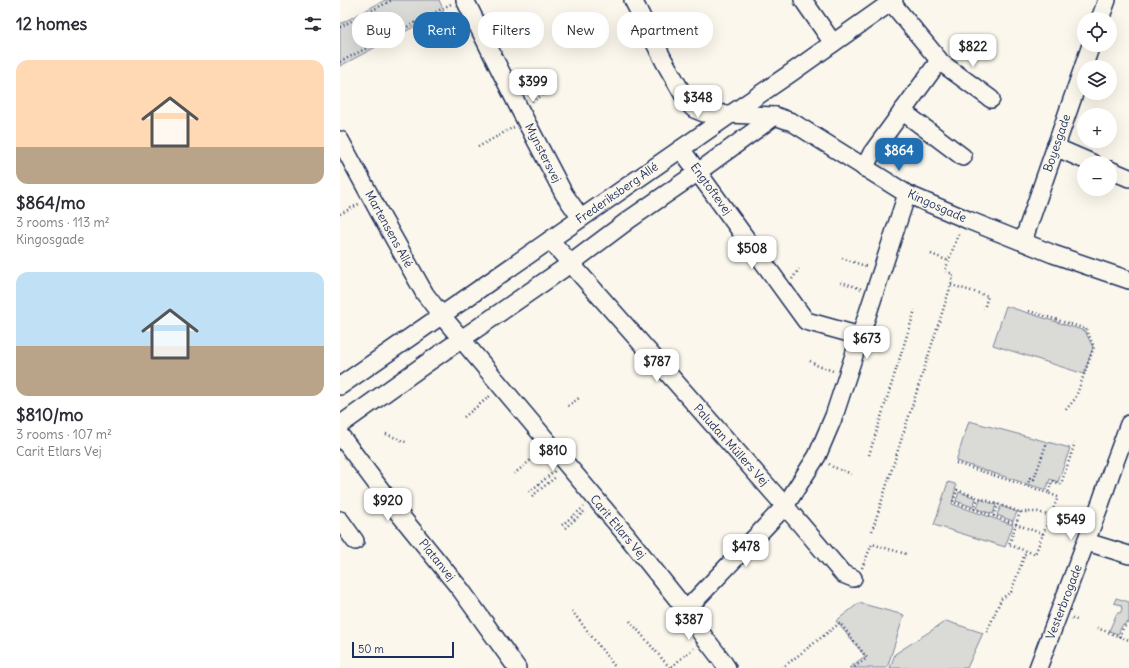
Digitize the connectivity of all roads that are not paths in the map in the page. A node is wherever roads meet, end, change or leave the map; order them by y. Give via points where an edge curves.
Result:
1 (633, 0) edge
2 (803, 0) edge
3 (1106, 0) edge
4 (893, 1) edge
5 (458, 2) edge
6 (1102, 12) edge
7 (833, 43) junction
8 (1089, 52) edge
9 (939, 61) junction
10 (991, 99) dead end
11 (902, 111) junction
12 (731, 114) junction
13 (775, 116) junction
14 (340, 140) edge
15 (1055, 147) junction
16 (681, 149) junction
17 (1077, 157) edge
18 (963, 158) dead end
19 (864, 168) junction
20 (698, 172) junction
21 (1117, 173) edge
22 (1129, 178) edge
23 (907, 194) junction
24 (581, 218) junction
25 (550, 240) junction
26 (1023, 241) junction
27 (570, 264) junction
28 (1129, 280) edge
29 (442, 316) junction
30 (860, 336) junction
31 (462, 340) junction
32 (340, 386) edge
33 (1129, 424) edge
34 (340, 425) edge
35 (340, 435) edge
36 (1129, 456) edge
37 (786, 506) junction
38 (340, 520) edge
39 (355, 541) dead end
40 (1090, 543) junction
41 (1129, 555) edge
42 (858, 575) road end
43 (686, 610) junction
44 (517, 668) edge
45 (727, 668) edge
46 (1038, 668) edge
47 (1048, 668) edge

1 - 12 street, Kingosgade via 690,106 698,112
2 - 7 street
3 - 6 street
4 - 7 street, Frederiksberg Allé
4 - 9 street
5 - 24 street, Mynstersvej via 526,121 564,194
7 - 12 street, Frederiksberg Allé
8 - 15 street, Boyesgade
9 - 10 street
9 - 11 street
11 - 18 street
11 - 19 street
12 - 13 street, Kingosgade
12 - 16 street, Frederiksberg Allé
13 - 19 street, Kingosgade via 792,122
13 - 20 street
14 - 29 street, Martensens Allé via 425,294
15 - 17 street
15 - 26 street, Boyesgade
16 - 20 street, Engtoftevej
16 - 24 street, Frederiksberg Allé
19 - 23 street, Kingosgade
20 - 27 street
20 - 30 street, Engtoftevej via 806,321
21 - 22 street
23 - 26 street, Kingosgade
23 - 30 street
24 - 25 street, Frederiksberg Allé
25 - 27 street, Paludan Müllers Vej
25 - 29 street, Frederiksberg Allé
26 - 28 street, Kingosgade
27 - 31 street
27 - 37 street, Paludan Müllers Vej
29 - 31 street, Carit Etlars Vej
29 - 32 street, Frederiksberg Allé
30 - 37 street via 834,416 817,456
31 - 34 street
31 - 43 street, Carit Etlars Vej
33 - 40 street, Vesterbrogade
35 - 44 street, Platanvej via 465,596
36 - 40 street, Vesterbrogade
37 - 42 street, Paludan Müllers Vej via 843,574
37 - 43 street
38 - 39 street
40 - 41 street
40 - 46 street, Vesterbrogade
40 - 47 street, Vesterbrogade
43 - 45 street, Carit Etlars Vej

